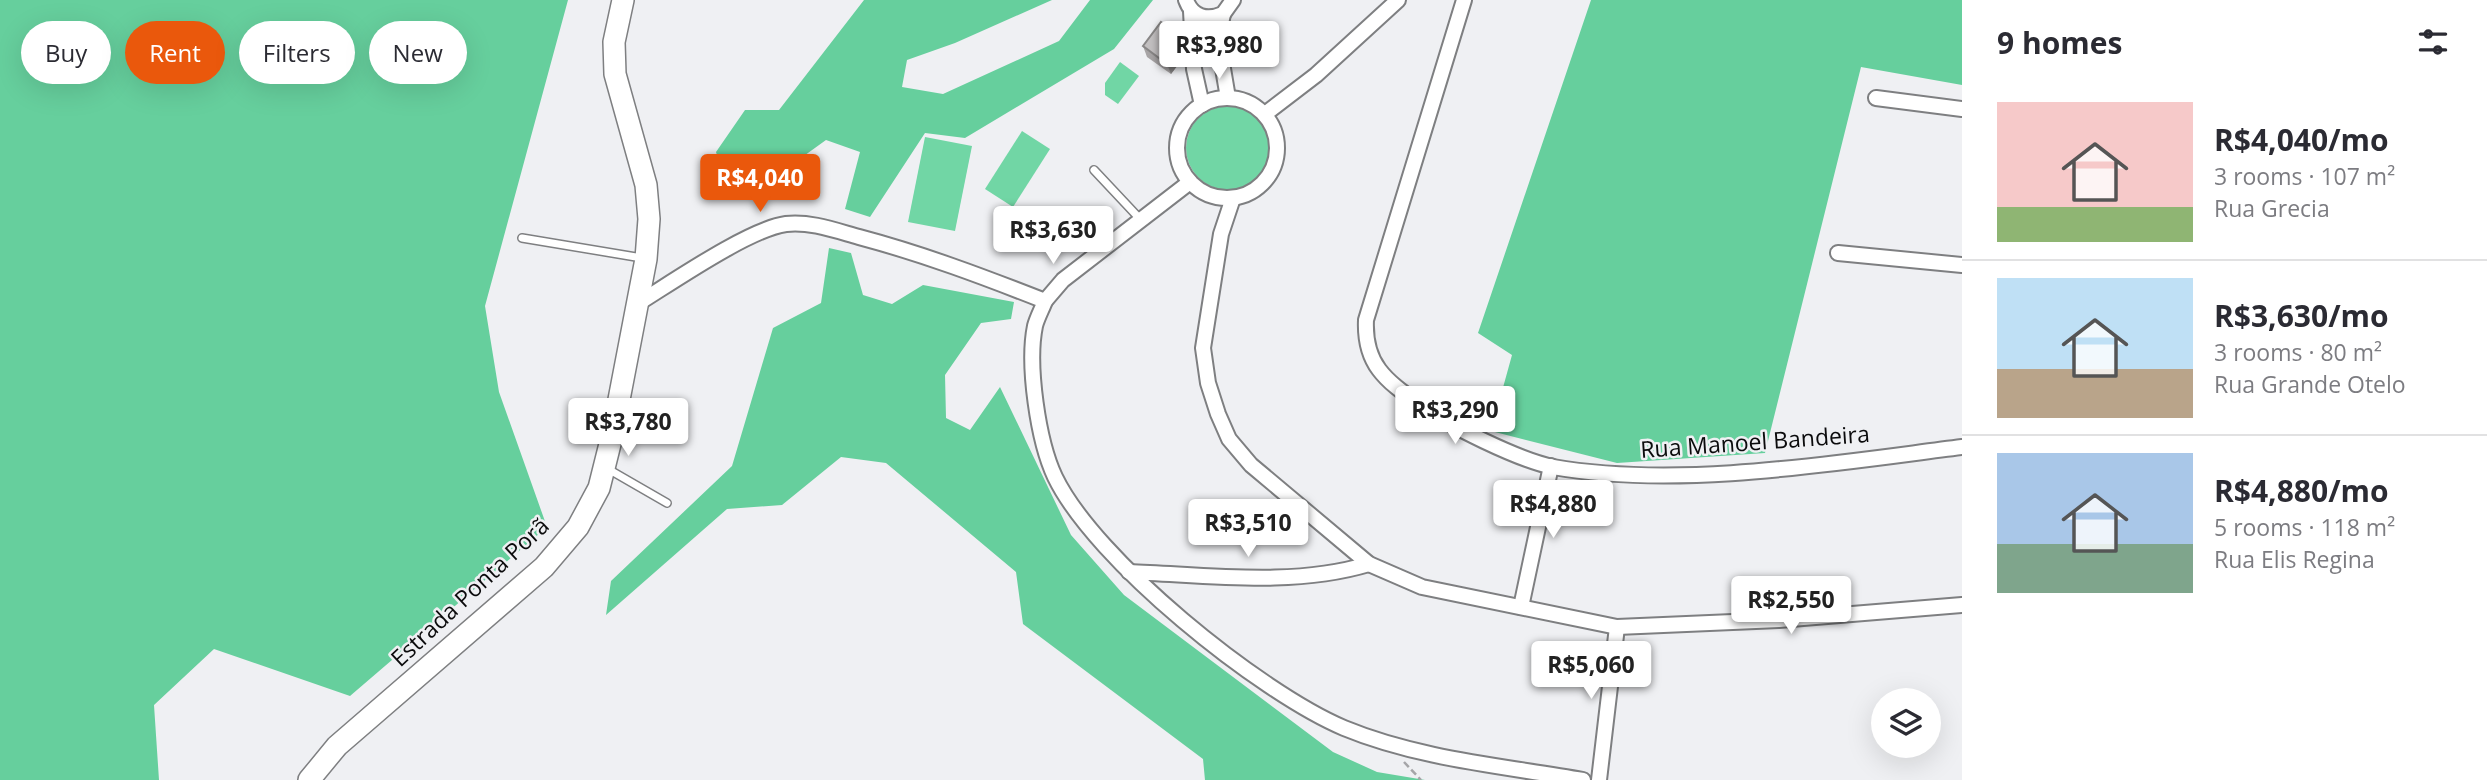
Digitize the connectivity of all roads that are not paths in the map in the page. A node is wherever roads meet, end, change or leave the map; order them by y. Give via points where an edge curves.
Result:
1 (623, 0) edge
2 (1233, 0) edge
3 (1398, 0) edge
4 (1464, 0) edge
5 (1189, 5) edge
6 (1223, 14) junction
7 (1228, 97) junction
8 (1876, 98) dead end
9 (1202, 104) junction
10 (1962, 109) edge
11 (1265, 114) junction
12 (1094, 170) dead end
13 (1190, 182) junction
14 (1233, 198) junction
15 (1141, 221) junction
16 (522, 238) dead end
17 (1838, 253) dead end
18 (646, 259) junction
19 (1962, 265) edge
20 (1045, 301) junction
21 (637, 304) junction
22 (1962, 447) edge
23 (1551, 466) junction
24 (604, 467) junction
25 (667, 503) dead end
26 (1369, 564) junction
27 (1129, 572) junction
28 (1962, 605) edge
29 (1521, 607) junction
30 (1617, 627) junction
31 (309, 780) edge
32 (1583, 780) edge
33 (1600, 780) edge

1 - 18 main road, Estrada Ponta Porã via 614,42 615,74 646,185
2 - 6 street
3 - 11 street via 1316,75
4 - 23 street, Rua Manoel Bandeira via 1373,291 1365,345 1375,365 1397,389 1427,410 1458,429
5 - 6 street via 1206,18
5 - 9 street
6 - 7 street via 1218,39
7 - 9 street
7 - 11 street
8 - 10 street
9 - 13 street via 1185,122 1177,144 1178,160
11 - 14 street via 1273,127 1277,158 1261,185
12 - 15 lane
13 - 14 street via 1206,194
13 - 15 street
14 - 26 street via 1219,245 1203,348 1218,414 1229,439 1251,465
15 - 20 street via 1063,280
16 - 18 lane
17 - 19 street
18 - 21 main road, Estrada Ponta Porã
20 - 21 street via 903,249 787,224 741,243
20 - 27 street via 1035,325 1034,361 1042,437 1054,476 1098,542
21 - 24 main road, Estrada Ponta Porã
22 - 23 street, Rua Manoel Bandeira via 1685,474
23 - 29 street
24 - 25 lane
24 - 31 main road, Estrada Ponta Porã via 599,488 562,548 337,747
26 - 27 street via 1305,578
26 - 29 street via 1422,587
27 - 32 street via 1245,668 1291,700 1343,727 1385,743
28 - 30 street
29 - 30 street
30 - 33 street

